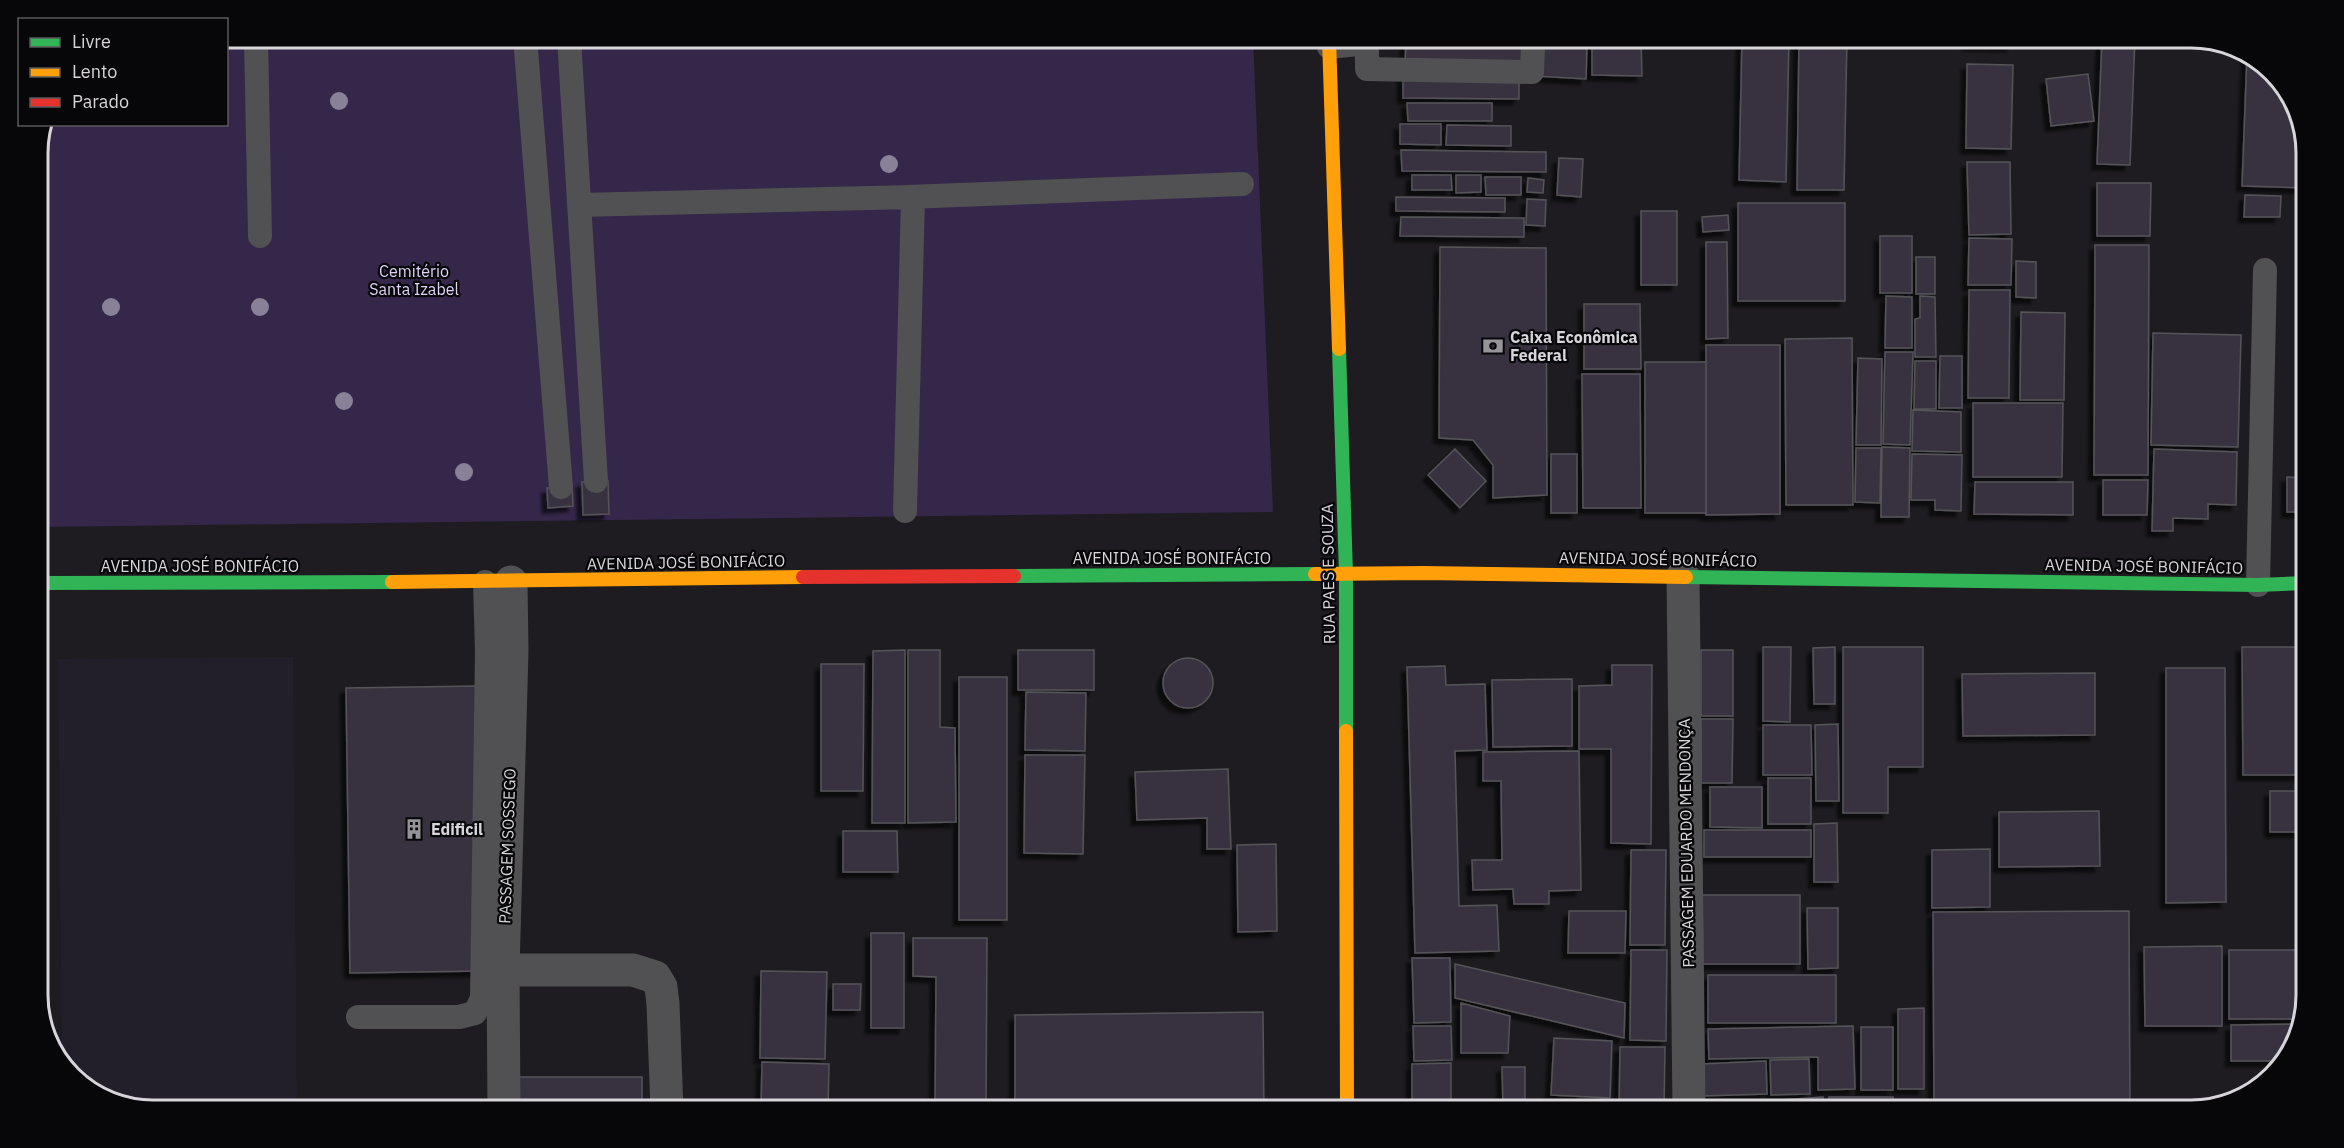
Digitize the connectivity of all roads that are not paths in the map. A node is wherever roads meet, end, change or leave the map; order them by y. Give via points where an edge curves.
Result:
1 (256, 48) edge
2 (526, 48) edge
3 (570, 48) edge
4 (1329, 48) edge
5 (1367, 48) edge
6 (1533, 48) edge
7 (1242, 184) dead end
8 (907, 197) junction
9 (579, 206) junction
10 (260, 236) dead end
11 (2265, 270) dead end
12 (596, 481) dead end
13 (561, 487) dead end
14 (904, 511) dead end
15 (1346, 575) junction
16 (1683, 576) junction
17 (498, 582) junction
18 (48, 583) edge
19 (2296, 583) edge
20 (2258, 585) junction
21 (503, 970) junction
22 (357, 1017) dead end
23 (504, 1100) edge
24 (667, 1100) edge
25 (1347, 1100) edge
26 (1689, 1100) edge

1 - 10 lane
2 - 13 lane
3 - 9 lane
4 - 15 main road, RUA PAES E SOUZA
5 - 6 lane via 1367,69 1532,72
7 - 8 lane
8 - 9 lane
8 - 14 lane via 913,197
9 - 12 lane
11 - 20 lane
15 - 16 main road, AVENIDA JOSÉ BONIFÁCIO
15 - 17 main road, AVENIDA JOSÉ BONIFÁCIO
15 - 25 main road, RUA PAES E SOUZA
16 - 20 main road, AVENIDA JOSÉ BONIFÁCIO
16 - 26 street, PASSAGEM EDUARDO MENDONÇA
17 - 18 main road, AVENIDA JOSÉ BONIFÁCIO
17 - 21 street, PASSAGEM SOSSEGO via 512,651
17 - 22 lane via 488,653 482,998 475,1013 459,1017
19 - 20 main road, AVENIDA JOSÉ BONIFÁCIO
21 - 23 street, PASSAGEM SOSSEGO
21 - 24 street via 633,970 657,980 663,1004

